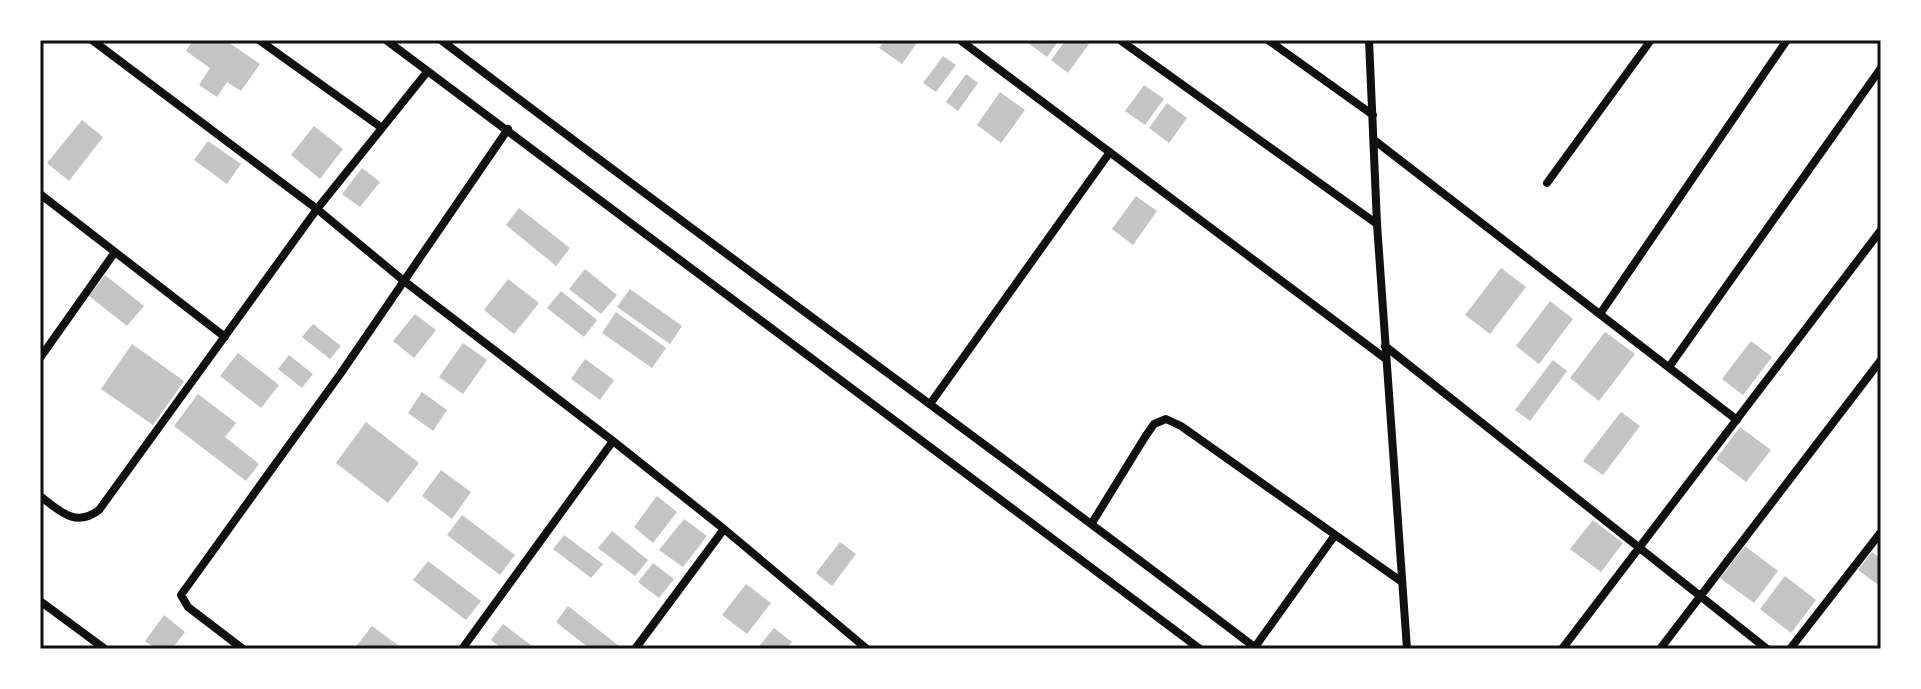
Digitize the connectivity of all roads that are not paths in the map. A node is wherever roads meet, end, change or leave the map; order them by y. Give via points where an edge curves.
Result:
1 (92, 40) edge
2 (259, 40) edge
3 (386, 40) edge
4 (441, 40) edge
5 (960, 40) edge
6 (1120, 40) edge
7 (1268, 40) edge
8 (1369, 40) edge
9 (1651, 40) edge
10 (1787, 40) edge
11 (1881, 68) edge
12 (427, 72) junction
13 (1373, 115) junction
14 (382, 128) junction
15 (508, 129) junction
16 (1374, 140) junction
17 (1110, 152) junction
18 (1547, 183) dead end
19 (40, 194) edge
20 (317, 209) junction
21 (1377, 224) junction
22 (1881, 230) edge
23 (115, 252) junction
24 (404, 281) junction
25 (1600, 314) junction
26 (225, 337) junction
27 (1385, 346) junction
28 (40, 358) edge
29 (1386, 359) junction
30 (1881, 360) edge
31 (1669, 367) junction
32 (930, 404) junction
33 (1737, 420) junction
34 (613, 441) junction
35 (40, 496) edge
36 (1092, 523) junction
37 (724, 529) junction
38 (1881, 532) edge
39 (1335, 535) junction
40 (1640, 546) junction
41 (1402, 582) junction
42 (1700, 596) junction
43 (40, 601) edge
44 (1256, 648) edge
45 (105, 649) edge
46 (243, 649) edge
47 (462, 649) edge
48 (635, 649) edge
49 (867, 649) edge
50 (1200, 649) edge
51 (1407, 649) edge
52 (1562, 649) edge
53 (1660, 649) edge
54 (1767, 649) edge
55 (1790, 649) edge

1 - 20 street
2 - 14 street
3 - 12 street
4 - 32 street
5 - 17 street
6 - 21 street
7 - 13 street
8 - 13 street
9 - 18 street
10 - 25 street
11 - 31 street
12 - 14 street
12 - 15 street
13 - 16 street
14 - 20 street
15 - 24 street
15 - 50 street
16 - 21 street
16 - 25 street
17 - 29 street
17 - 32 street
19 - 23 street
20 - 24 street
20 - 26 street
21 - 27 street
22 - 33 street
23 - 26 street
23 - 28 street
24 - 34 street
24 - 46 street via 181,595 188,607
25 - 31 street
26 - 35 street via 99,510 75,519
27 - 29 street
27 - 40 street
29 - 41 street
30 - 42 street
31 - 33 street
32 - 36 street
33 - 40 street
34 - 37 street
34 - 47 street
36 - 39 street via 1149,430 1166,419
36 - 44 street
37 - 48 street
37 - 49 street
38 - 55 street
39 - 41 street
39 - 44 street
40 - 42 street
40 - 52 street
41 - 51 street
42 - 53 street
42 - 54 street
43 - 45 street

